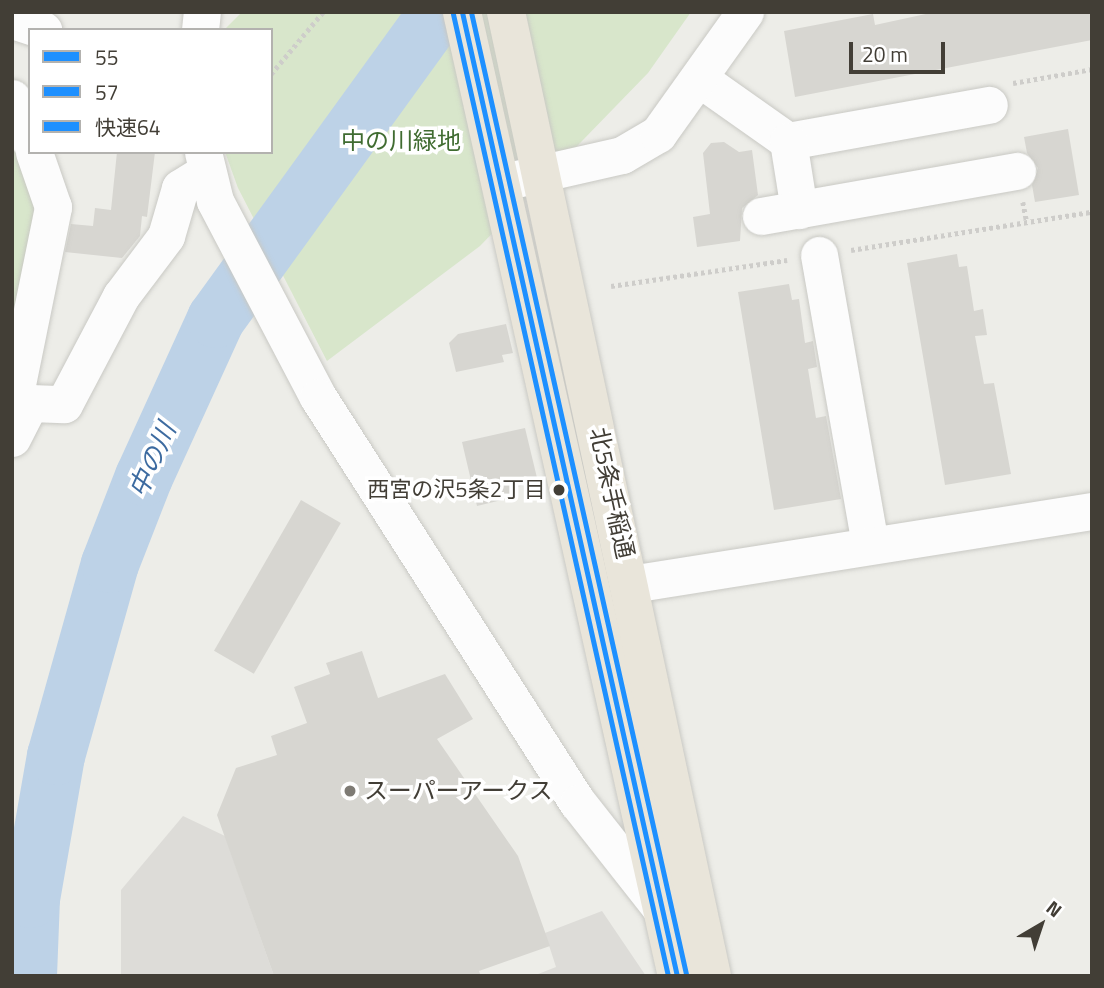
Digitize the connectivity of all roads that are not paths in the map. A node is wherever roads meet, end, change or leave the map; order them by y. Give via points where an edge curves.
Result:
1 (462, 12) edge
2 (506, 12) edge
3 (746, 12) edge
4 (12, 20) edge
5 (37, 28) edge
6 (700, 79) junction
7 (995, 95) road end
8 (12, 98) edge
9 (28, 136) edge
10 (788, 141) junction
11 (35, 154) edge
12 (1017, 171) road end
13 (544, 174) junction
14 (208, 175) edge
15 (503, 183) junction
16 (799, 210) junction
17 (761, 216) dead end
18 (819, 255) dead end
19 (19, 397) edge
20 (12, 438) edge
21 (1092, 511) edge
22 (870, 545) junction
23 (631, 584) junction
24 (664, 913) junction
25 (677, 976) edge
26 (712, 976) edge

1 - 15 highway, 北5条手稲通
2 - 13 highway, 北5条手稲通
3 - 6 street
4 - 5 street
6 - 10 street
6 - 13 street via 658,134 622,155
7 - 10 street
8 - 9 street
10 - 16 street
11 - 19 street via 53,207
12 - 16 street
13 - 15 street
13 - 23 highway, 北5条手稲通
14 - 19 street via 180,188 166,236 121,296 64,404
14 - 24 street via 318,397 579,803
15 - 24 highway, 北5条手稲通 via 589,593
16 - 17 street
18 - 22 street
19 - 20 street
21 - 22 street
22 - 23 street
23 - 26 highway, 北5条手稲通
24 - 25 highway, 北5条手稲通

